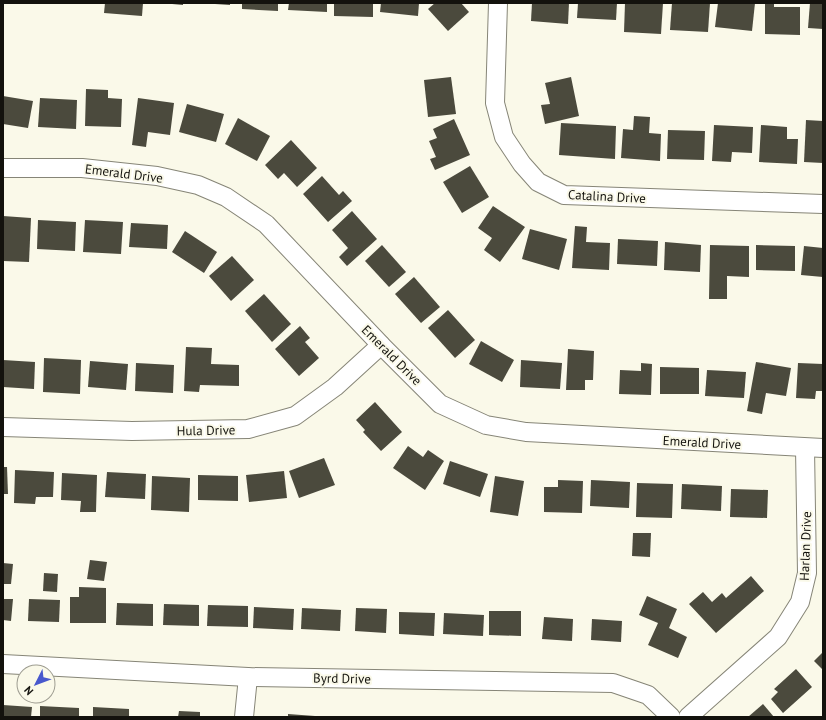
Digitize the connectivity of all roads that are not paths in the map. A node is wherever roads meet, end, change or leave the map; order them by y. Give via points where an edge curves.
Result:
1 (498, 3) edge
2 (3, 168) edge
3 (823, 204) edge
4 (380, 345) junction
5 (3, 427) edge
6 (814, 448) edge
7 (3, 664) edge
8 (248, 677) junction
9 (244, 717) edge
10 (671, 717) edge
11 (688, 717) edge

1 - 3 street, Catalina Drive via 495,103 504,137 538,182 564,195
2 - 4 street, Emerald Drive via 82,168 157,176 198,185 226,197 266,224
4 - 5 street, Hula Drive via 335,387 295,416 248,429 132,431
4 - 6 street, Emerald Drive via 440,404 486,425 526,432
6 - 11 street, Harlan Drive via 807,573 800,602 778,636
7 - 8 street, Byrd Drive
8 - 9 street
8 - 10 street, Byrd Drive via 612,682 648,695

